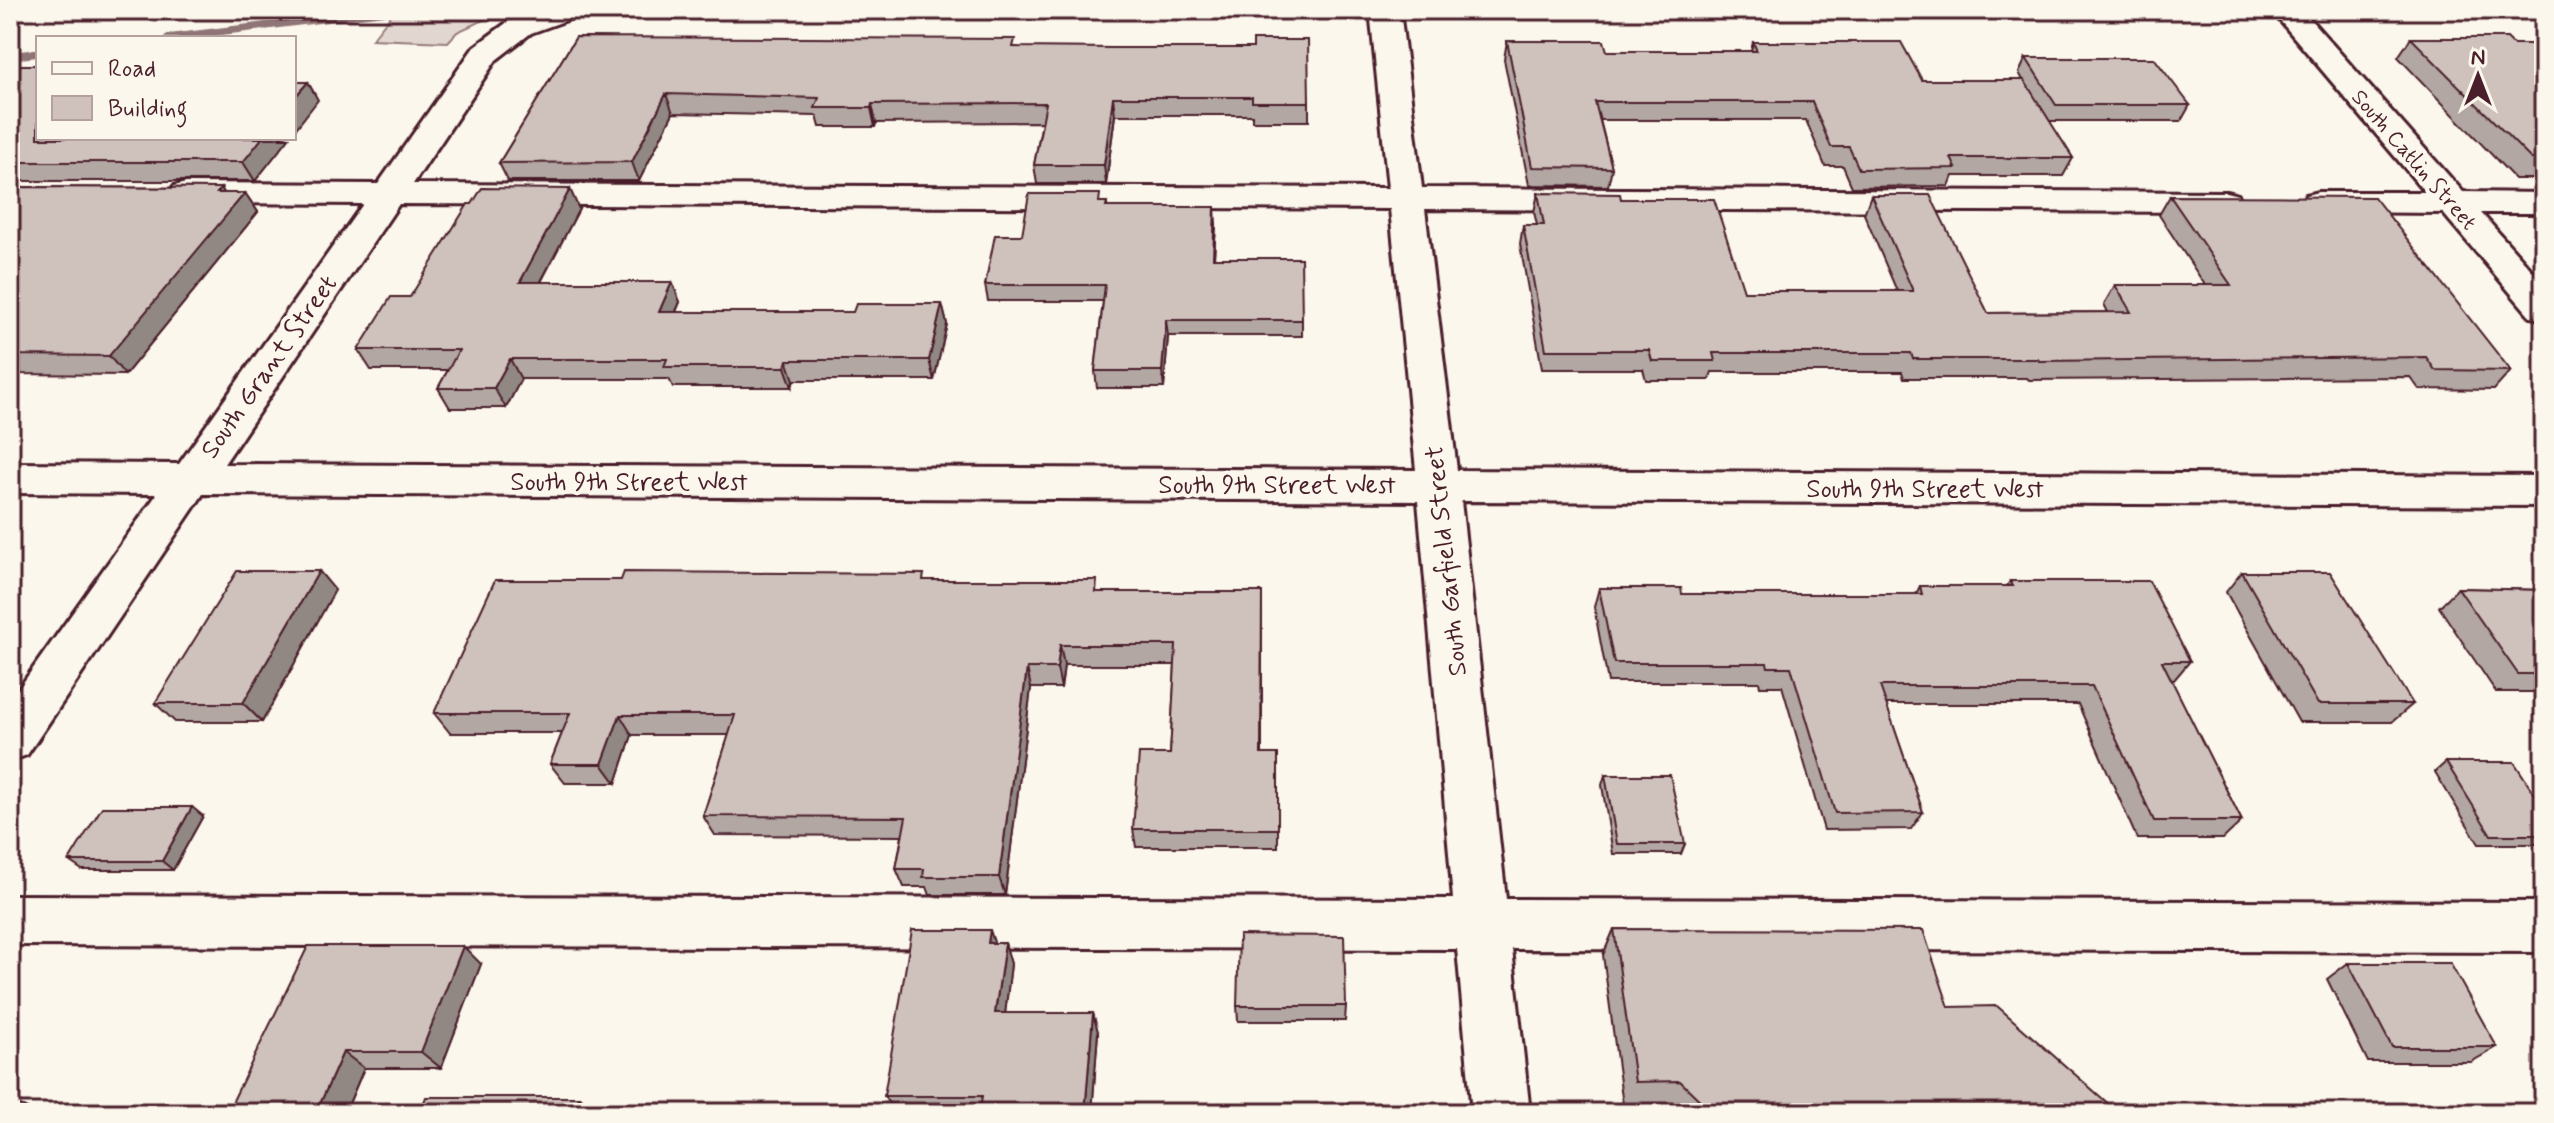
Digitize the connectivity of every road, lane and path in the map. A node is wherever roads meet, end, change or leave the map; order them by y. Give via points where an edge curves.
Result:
1 (1385, 10) edge
2 (2286, 10) edge
3 (558, 13) edge
4 (147, 193) edge
5 (388, 194) junction
6 (1405, 199) junction
7 (2452, 203) junction
8 (2544, 203) edge
9 (2544, 308) edge
10 (10, 478) edge
11 (189, 479) junction
12 (1436, 485) junction
13 (2544, 491) edge
14 (10, 740) edge
15 (10, 920) edge
16 (1482, 925) junction
17 (2544, 927) edge
18 (1501, 1113) edge

1 - 6 street, South Garfield Street
2 - 7 street, South Catlin Street
3 - 5 street, South Grant Street via 520,27 485,54
4 - 5 street
5 - 6 street
5 - 11 street, South Grant Street
6 - 7 street
6 - 12 street, South Garfield Street
7 - 8 street
7 - 9 street, South Catlin Street
10 - 11 street, South 9th Street West
11 - 12 street, South 9th Street West
11 - 14 street, South Grant Street
12 - 13 street, South 9th Street West
12 - 16 street, South Garfield Street
15 - 16 street
16 - 17 street
16 - 18 street, South Garfield Street

